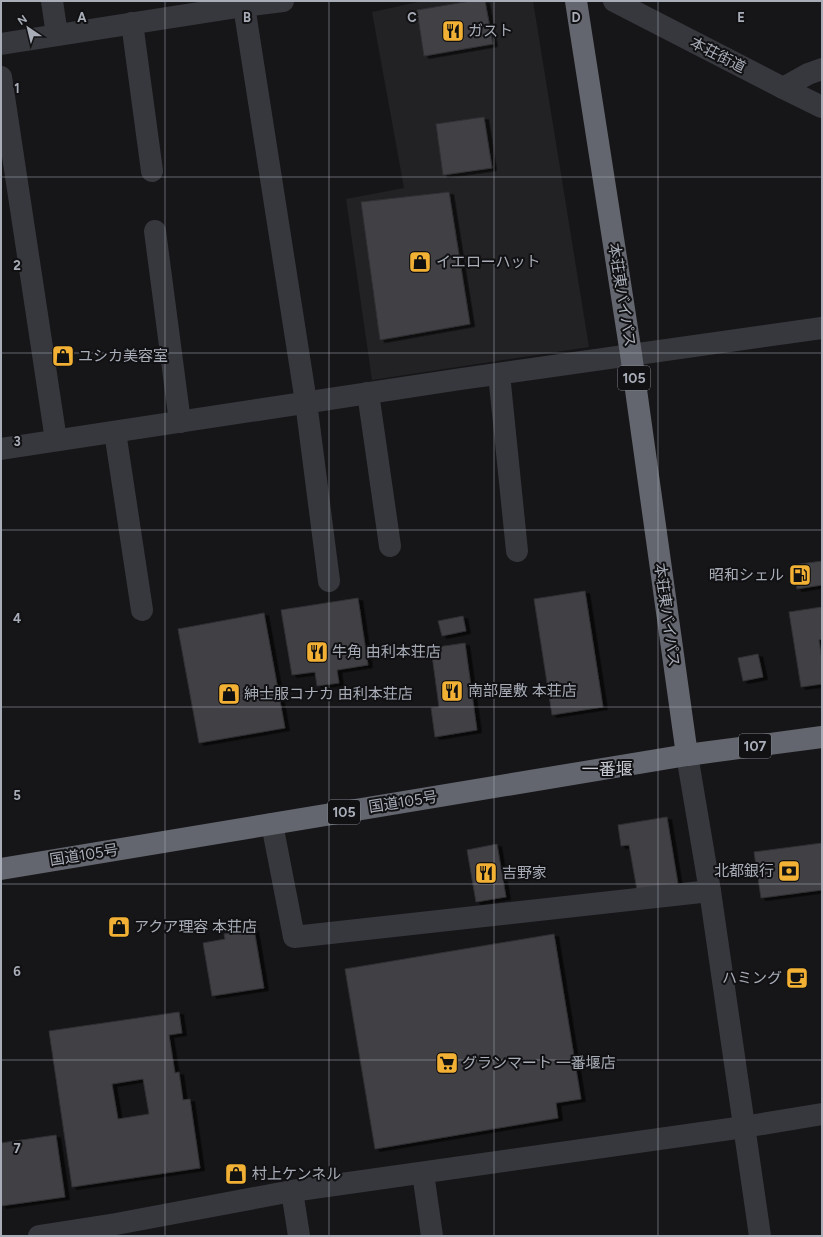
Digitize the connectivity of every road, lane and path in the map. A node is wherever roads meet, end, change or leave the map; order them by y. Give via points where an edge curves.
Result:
1 (52, 1) edge
2 (283, 1) edge
3 (576, 1) edge
4 (614, 1) edge
5 (244, 6) junction
6 (132, 23) junction
7 (57, 35) junction
8 (1, 44) edge
9 (822, 69) edge
10 (1, 77) edge
11 (783, 88) junction
12 (822, 107) edge
13 (152, 171) dead end
14 (155, 231) dead end
15 (822, 328) edge
16 (631, 354) junction
17 (499, 374) junction
18 (368, 393) junction
19 (306, 402) junction
20 (180, 422) junction
21 (115, 432) junction
22 (56, 440) junction
23 (1, 449) edge
24 (390, 546) dead end
25 (517, 551) dead end
26 (329, 581) dead end
27 (142, 610) dead end
28 (822, 737) edge
29 (687, 755) junction
30 (272, 824) junction
31 (1, 869) edge
32 (710, 892) junction
33 (822, 1114) edge
34 (744, 1127) junction
35 (423, 1172) junction
36 (292, 1191) junction
37 (117, 1230) edge
38 (39, 1236) edge
39 (299, 1236) edge
40 (432, 1236) edge
41 (760, 1236) edge

1 - 7 street
2 - 5 street
3 - 16 highway, 本荘東バイパス / 105
4 - 11 street, 本荘街道
5 - 6 street
5 - 19 street
6 - 7 street
6 - 13 street
7 - 8 street
9 - 11 street
10 - 22 street
11 - 12 street, 本荘街道
14 - 20 street
15 - 16 street
16 - 17 street
16 - 29 highway, 本荘東バイパス / 105
17 - 18 street
17 - 25 street
18 - 19 street
18 - 24 street
19 - 20 street
19 - 26 street
20 - 21 street
21 - 22 street
21 - 27 street
22 - 23 street
28 - 29 highway, 107
29 - 30 highway, 国道105号 / 105
29 - 32 street
30 - 31 highway, 国道105号 / 105
30 - 32 street via 294,938
32 - 34 street
33 - 34 street
34 - 35 street
34 - 41 street
35 - 36 street
35 - 40 street
36 - 37 street
36 - 39 street
37 - 38 street

